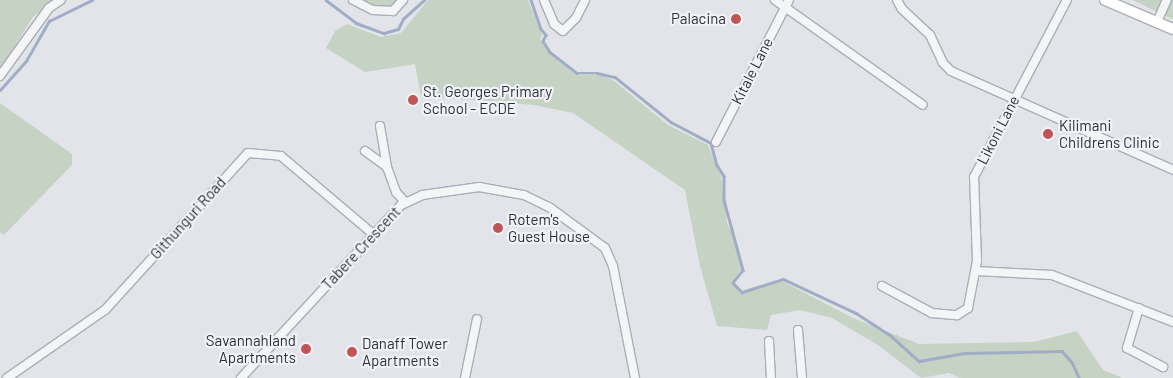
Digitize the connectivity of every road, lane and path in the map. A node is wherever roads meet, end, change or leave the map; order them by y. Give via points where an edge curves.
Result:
1 (61, 0) edge
2 (353, 0) edge
3 (403, 0) edge
4 (544, 0) edge
5 (585, 0) edge
6 (774, 0) edge
7 (897, 0) edge
8 (1067, 0) edge
9 (1105, 0) edge
10 (1167, 0) edge
11 (787, 3) edge
12 (1157, 22) junction
13 (1173, 29) edge
14 (0, 76) edge
15 (1014, 99) junction
16 (923, 106) dead end
17 (380, 126) dead end
18 (716, 142) dead end
19 (365, 151) dead end
20 (387, 167) junction
21 (1173, 170) edge
22 (404, 202) junction
23 (372, 234) junction
24 (976, 271) junction
25 (882, 286) dead end
26 (1139, 308) junction
27 (477, 319) dead end
28 (1173, 322) edge
29 (798, 330) dead end
30 (769, 341) dead end
31 (1163, 367) dead end
32 (243, 376) edge
33 (7, 378) edge
34 (255, 378) edge
35 (465, 378) edge
36 (635, 378) edge
37 (771, 378) edge
38 (802, 378) edge

1 - 14 street via 49,8
2 - 3 street via 373,10 393,11
4 - 5 street via 554,24 562,31 576,18
6 - 11 street
7 - 15 street via 902,9 930,35 943,63 951,71
8 - 15 street, Likoni Lane
9 - 12 main road
10 - 12 street
11 - 16 street
11 - 18 street, Kitale Lane
12 - 13 main road
15 - 21 street
15 - 24 street, Likoni Lane via 974,178
17 - 20 street
19 - 20 street
20 - 22 street via 396,192
22 - 23 street, Tabere Crescent
22 - 36 street, Tabere Crescent via 422,195 479,187 516,194 549,207 600,243 613,266
23 - 32 street, Tabere Crescent
23 - 33 street, Githunguri Road via 281,156 248,153 105,310
24 - 25 street, Likoni Lane via 970,302 964,312 957,314 932,313
24 - 26 street via 1052,275
26 - 28 street
26 - 31 street via 1127,348
27 - 35 street
29 - 38 street
30 - 37 street
32 - 34 street

